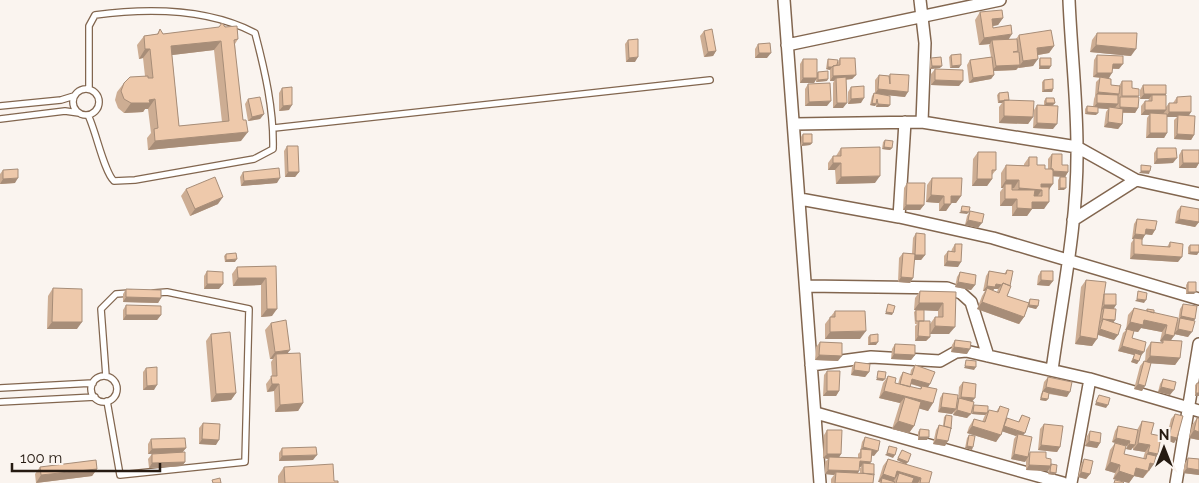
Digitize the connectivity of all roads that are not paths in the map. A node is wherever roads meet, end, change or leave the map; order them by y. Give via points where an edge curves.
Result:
1 (784, 0) edge
2 (920, 0) edge
3 (1000, 0) edge
4 (1069, 0) edge
5 (922, 16) junction
6 (788, 45) junction
7 (710, 80) dead end
8 (89, 89) junction
9 (74, 96) junction
10 (0, 106) edge
11 (80, 113) junction
12 (88, 115) junction
13 (0, 119) edge
14 (905, 122) junction
15 (922, 122) junction
16 (795, 124) junction
17 (274, 128) junction
18 (1077, 148) junction
19 (1136, 180) junction
20 (1199, 194) edge
21 (800, 199) junction
22 (899, 217) junction
23 (1073, 220) junction
24 (1067, 259) junction
25 (807, 286) junction
26 (142, 293) edge
27 (150, 293) edge
28 (1199, 299) edge
29 (1199, 344) edge
30 (988, 356) junction
31 (811, 365) junction
32 (1052, 370) junction
33 (106, 376) junction
34 (1090, 379) junction
35 (93, 383) junction
36 (0, 388) edge
37 (95, 397) junction
38 (107, 401) junction
39 (0, 402) edge
40 (1194, 410) edge
41 (816, 412) junction
42 (820, 483) edge
43 (1063, 483) edge
44 (1071, 483) edge
45 (1176, 483) edge

1 - 6 street
2 - 5 street
3 - 5 street
4 - 18 street
5 - 6 street
5 - 15 street
6 - 16 street
7 - 17 lane
8 - 9 lane via 80,90
8 - 12 lane via 99,102 96,110
8 - 17 lane via 89,26 95,15 114,12 197,13 234,22 255,32
9 - 10 lane
9 - 11 lane via 73,106
11 - 12 lane
11 - 13 lane
12 - 17 lane via 107,175 114,181 254,159 273,149
14 - 15 street
14 - 16 street
14 - 22 street
15 - 18 street
16 - 21 street
18 - 19 street
18 - 23 street
19 - 20 street
19 - 23 street
21 - 22 street
21 - 25 street
22 - 24 street
23 - 24 street
24 - 28 street
24 - 32 street
25 - 30 street via 947,288 961,293 971,302
25 - 31 street
26 - 33 lane via 116,294 101,309
27 - 38 lane via 167,292 249,309 245,462 120,475
29 - 40 street
30 - 31 street via 966,351 956,352 940,361 871,357
30 - 32 street
31 - 41 street
32 - 34 street
33 - 35 lane via 98,377
33 - 38 lane via 114,380 117,388
34 - 40 street
34 - 44 street
35 - 36 lane
35 - 37 lane via 91,388
37 - 38 lane
37 - 39 lane
40 - 45 street
41 - 42 street
41 - 43 street

